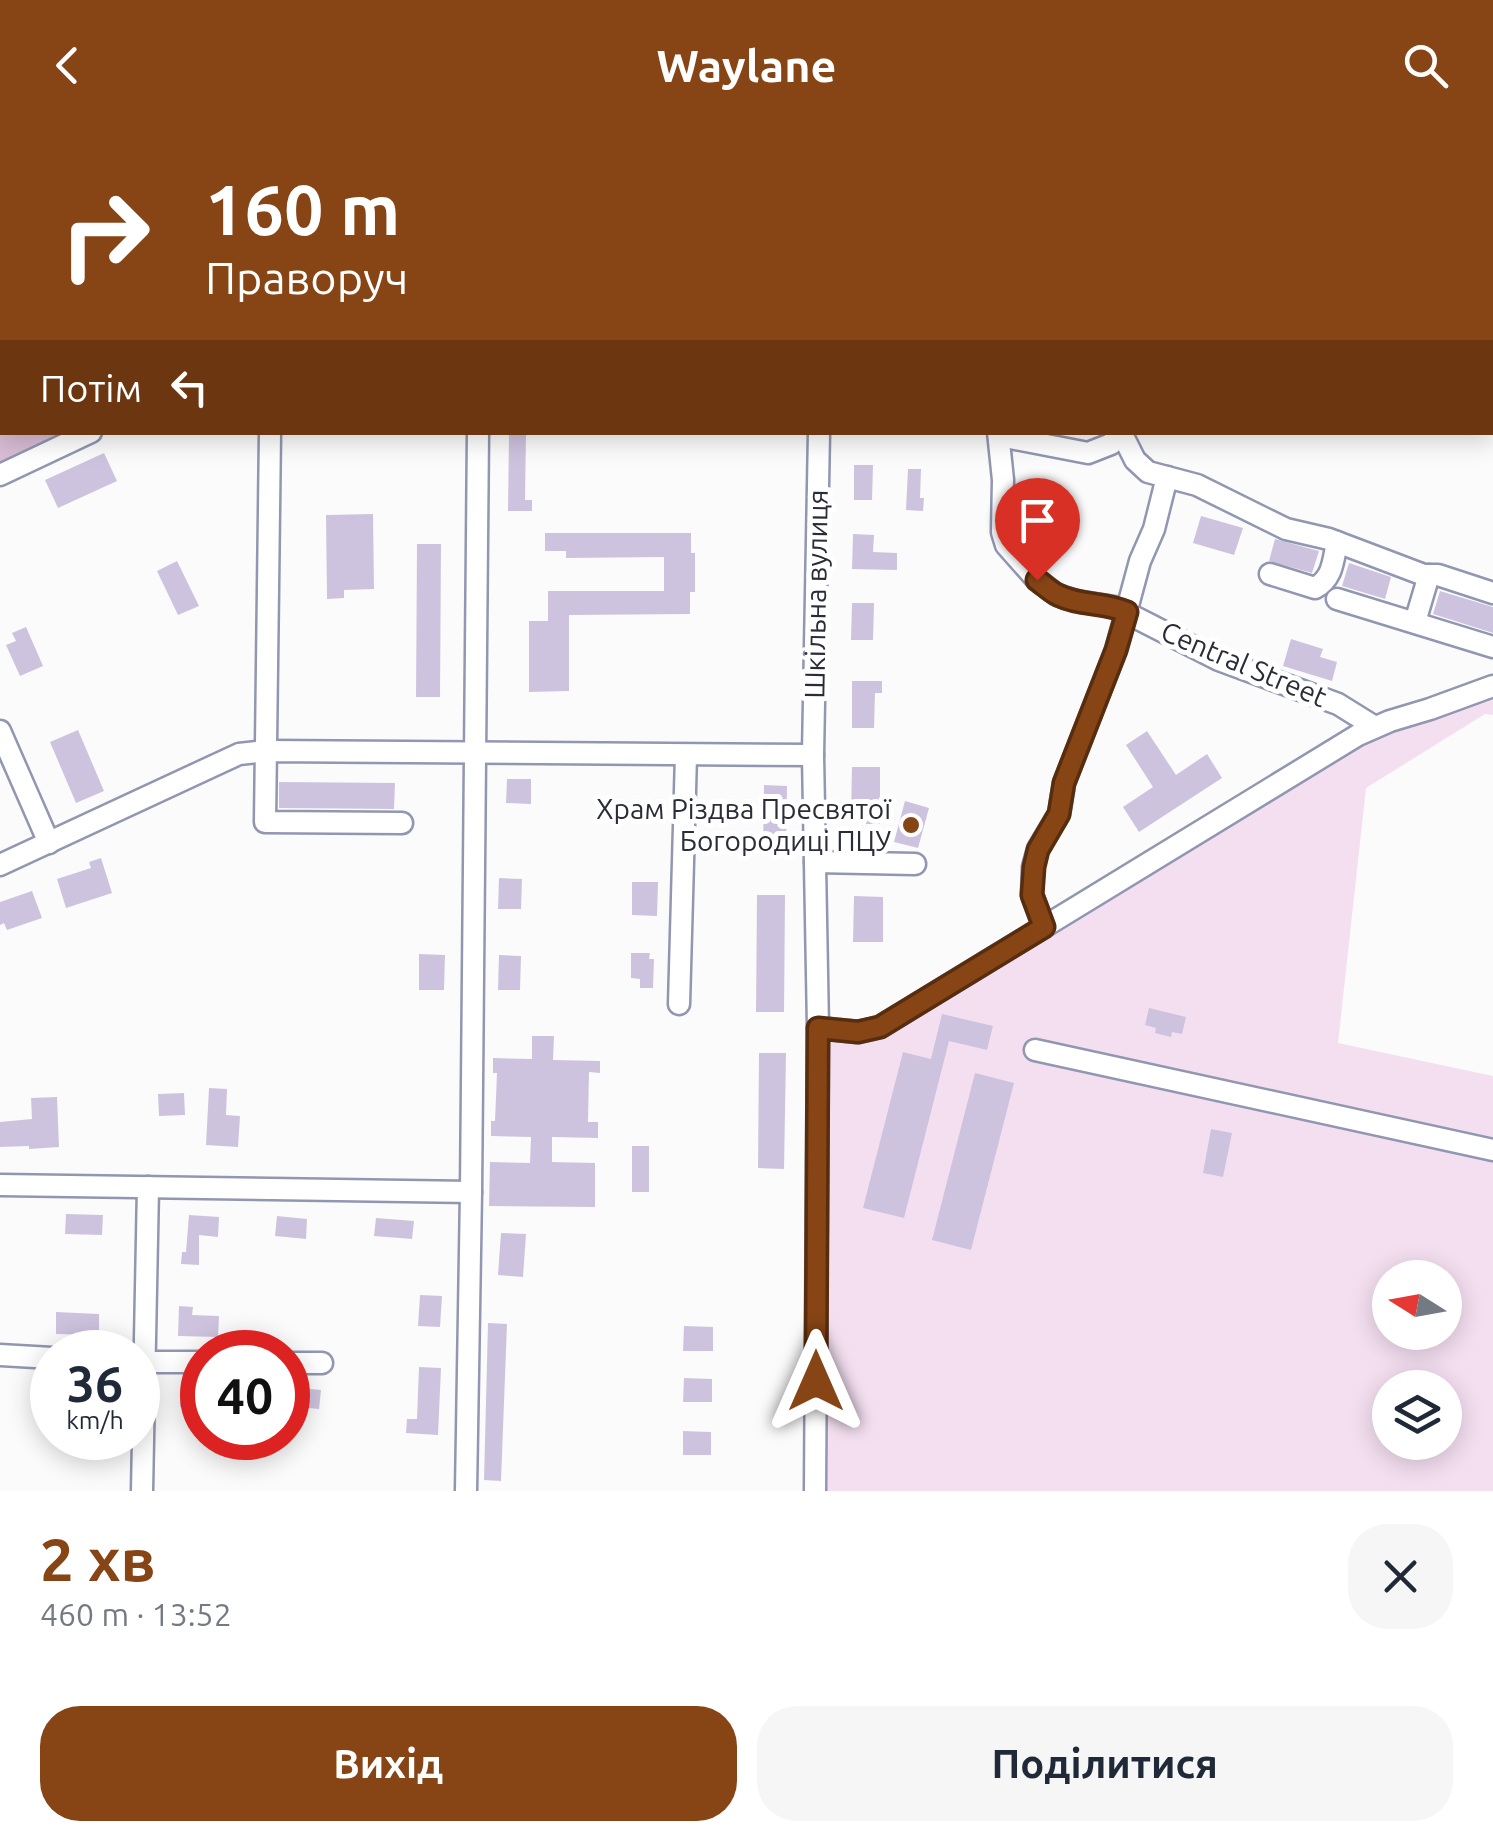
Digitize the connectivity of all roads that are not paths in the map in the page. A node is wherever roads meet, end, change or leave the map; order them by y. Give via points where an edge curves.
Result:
1 (85, 435) edge
2 (270, 435) edge
3 (478, 435) edge
4 (819, 435) edge
5 (999, 435) edge
6 (1004, 435) edge
7 (1118, 435) edge
8 (1122, 435) edge
9 (1088, 452) junction
10 (1158, 474) junction
11 (0, 475) edge
12 (1337, 542) junction
13 (1270, 574) dead end
14 (1429, 575) junction
15 (1493, 593) edge
16 (1337, 599) dead end
17 (1127, 612) junction
18 (1415, 622) junction
19 (1493, 647) edge
20 (1493, 686) edge
21 (1375, 727) junction
22 (0, 731) edge
23 (267, 752) junction
24 (475, 754) junction
25 (686, 754) junction
26 (813, 755) junction
27 (402, 823) dead end
28 (49, 843) junction
29 (815, 862) junction
30 (915, 864) dead end
31 (0, 865) edge
32 (1044, 927) junction
33 (679, 1004) dead end
34 (818, 1028) junction
35 (1035, 1050) dead end
36 (1493, 1150) edge
37 (0, 1186) edge
38 (148, 1187) junction
39 (471, 1192) junction
40 (142, 1330) edge
41 (0, 1355) edge
42 (30, 1357) edge
43 (310, 1363) edge
44 (322, 1363) dead end
45 (142, 1460) edge
46 (142, 1491) edge
47 (466, 1491) edge
48 (815, 1491) edge

1 - 11 street
2 - 23 street
3 - 24 street
4 - 26 street, Шкільна вулиця
5 - 17 street, Central Street via 1006,545 1058,595
6 - 9 street
7 - 9 street
8 - 10 street via 1135,460
9 - 10 street
10 - 12 street via 1197,485 1286,529
10 - 17 street via 1154,529
12 - 13 street via 1330,575 1315,588
12 - 14 street
14 - 15 street
14 - 18 street
16 - 18 street
17 - 21 street, Central Street via 1219,660 1338,704
17 - 32 street via 1064,783 1059,814 1038,850 1032,895
18 - 19 street
20 - 21 street
21 - 32 street
22 - 28 street
23 - 24 street
23 - 27 street via 265,822
23 - 28 street via 239,754
24 - 25 street
24 - 39 street
25 - 26 street
25 - 33 street
26 - 29 street, Шкільна вулиця
28 - 31 street
29 - 30 street
29 - 34 street, Шкільна вулиця
32 - 34 street via 880,1027
34 - 48 street, Шкільна вулиця
35 - 36 street
37 - 38 street
38 - 39 street
38 - 40 street
39 - 47 street
41 - 42 street
43 - 44 street
45 - 46 street

